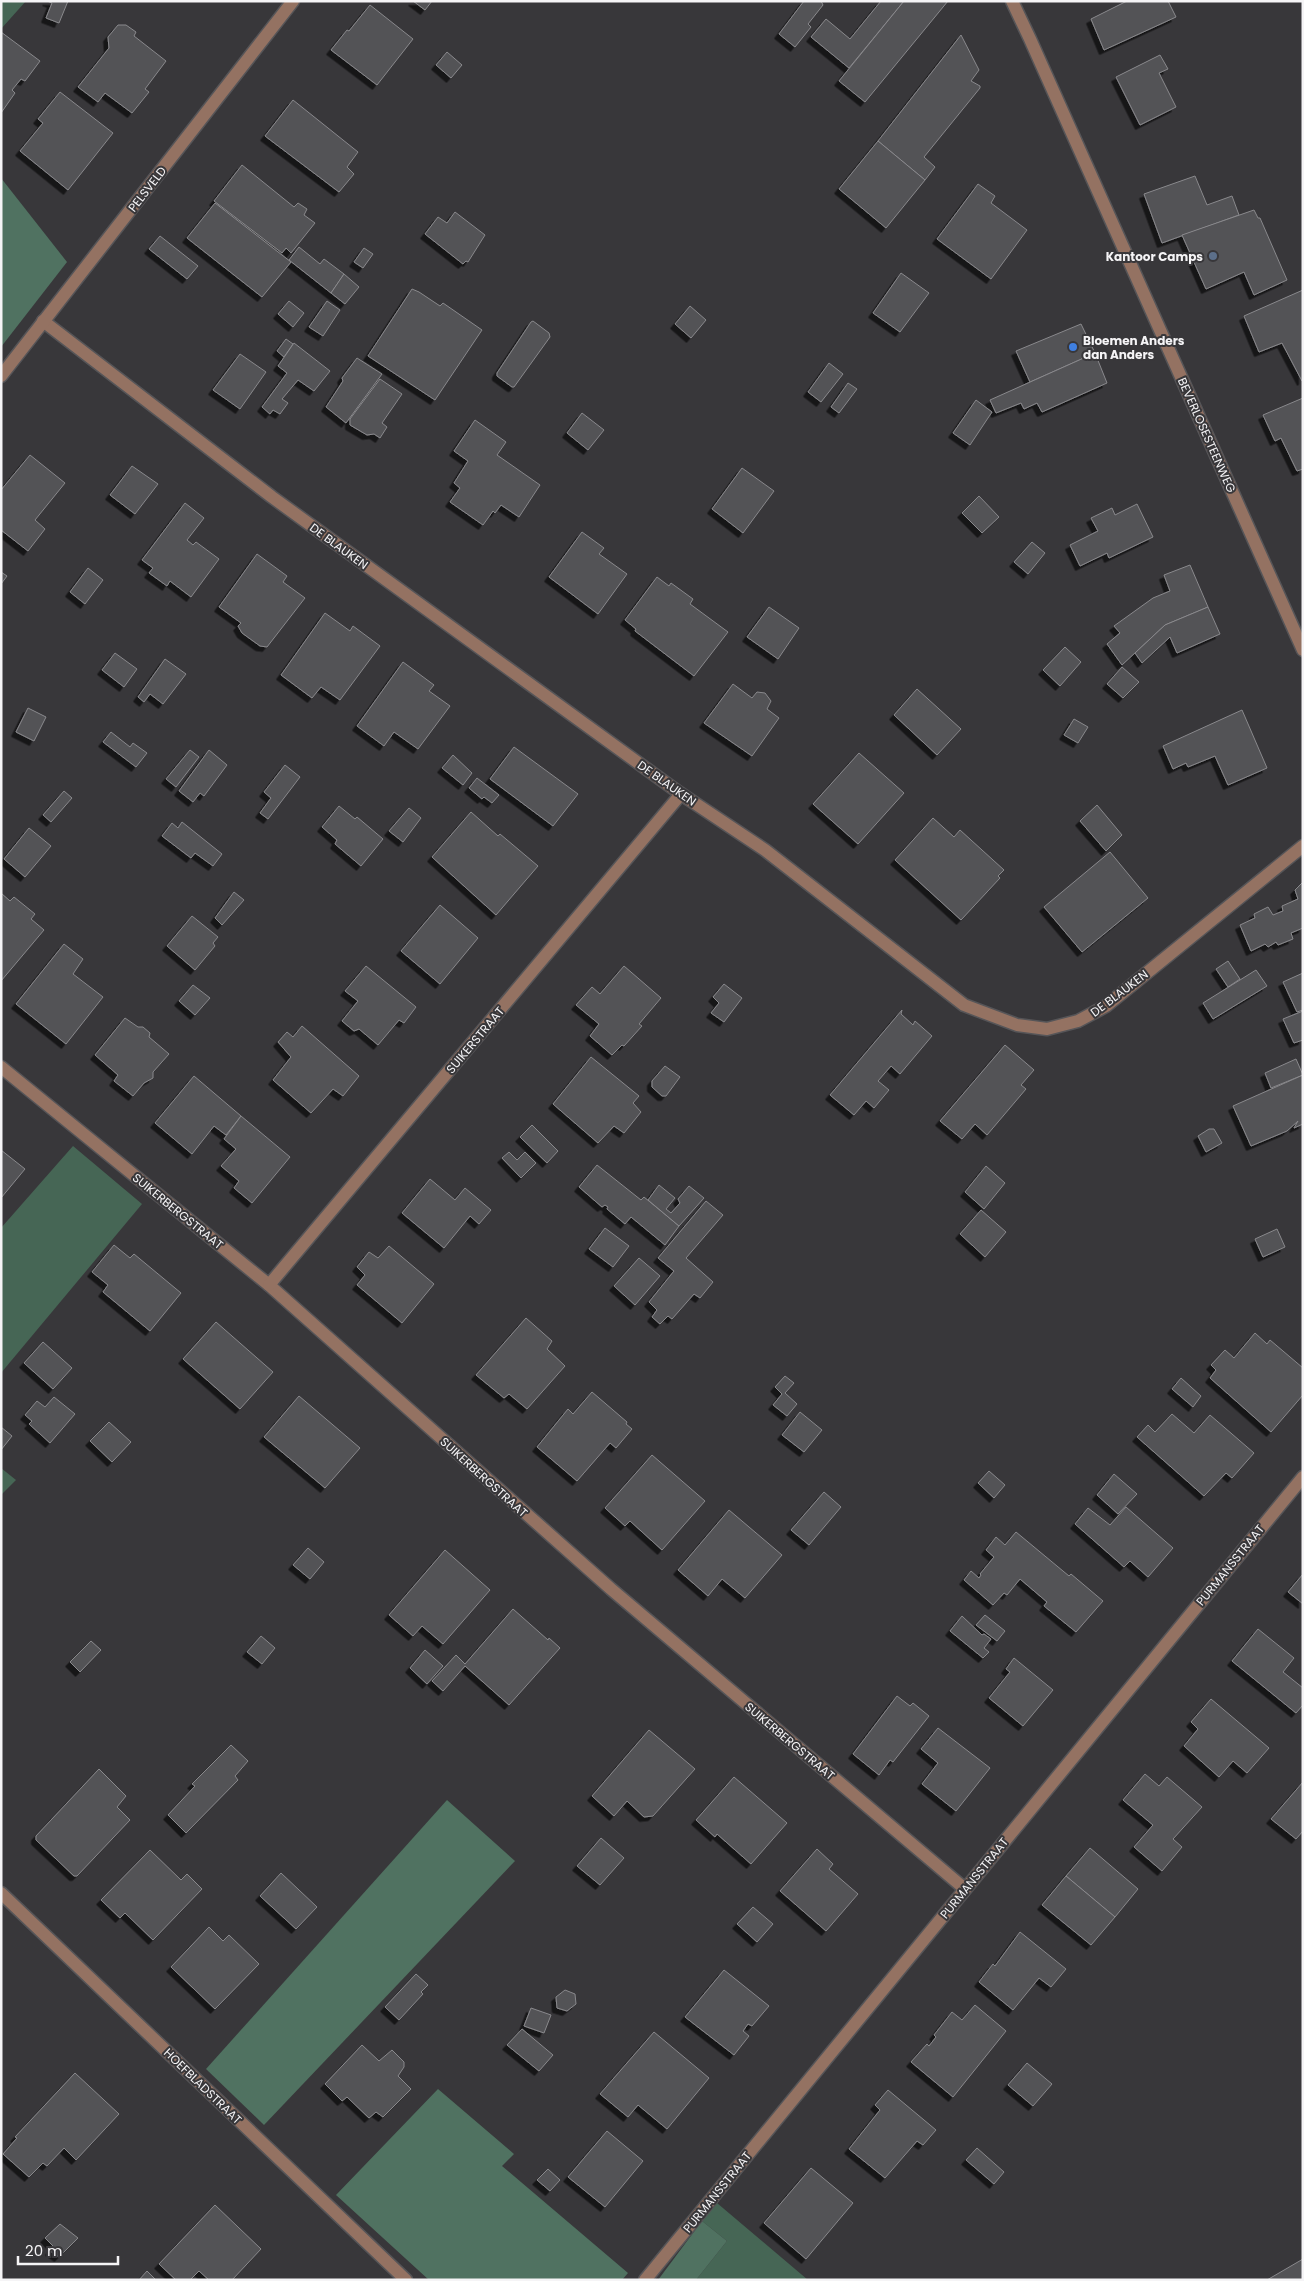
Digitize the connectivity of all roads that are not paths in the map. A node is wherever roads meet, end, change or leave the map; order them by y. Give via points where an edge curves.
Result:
1 (292, 1) edge
2 (1012, 1) edge
3 (43, 321) junction
4 (1, 376) edge
5 (1303, 650) edge
6 (681, 794) junction
7 (1303, 846) edge
8 (1, 1066) edge
9 (268, 1285) junction
10 (1303, 1477) edge
11 (965, 1889) junction
12 (1, 1893) edge
13 (406, 2280) edge
14 (645, 2280) edge

1 - 3 street, PELSVELD
2 - 5 street, BEVERLOSESTEENWEG
3 - 4 street, PELSVELD
3 - 6 street, DE BLAUKEN via 272,497
6 - 7 street, DE BLAUKEN via 765,850 964,1005 1017,1026 1047,1029 1078,1021 1106,1006
6 - 9 street, SUIKERSTRAAT
8 - 9 street, SUIKERBERGSTRAAT
9 - 11 street, SUIKERBERGSTRAAT via 611,1589
10 - 11 street, PURMANSSTRAAT
11 - 14 street, PURMANSSTRAAT
12 - 13 street, HOEFBLADSTRAAT

